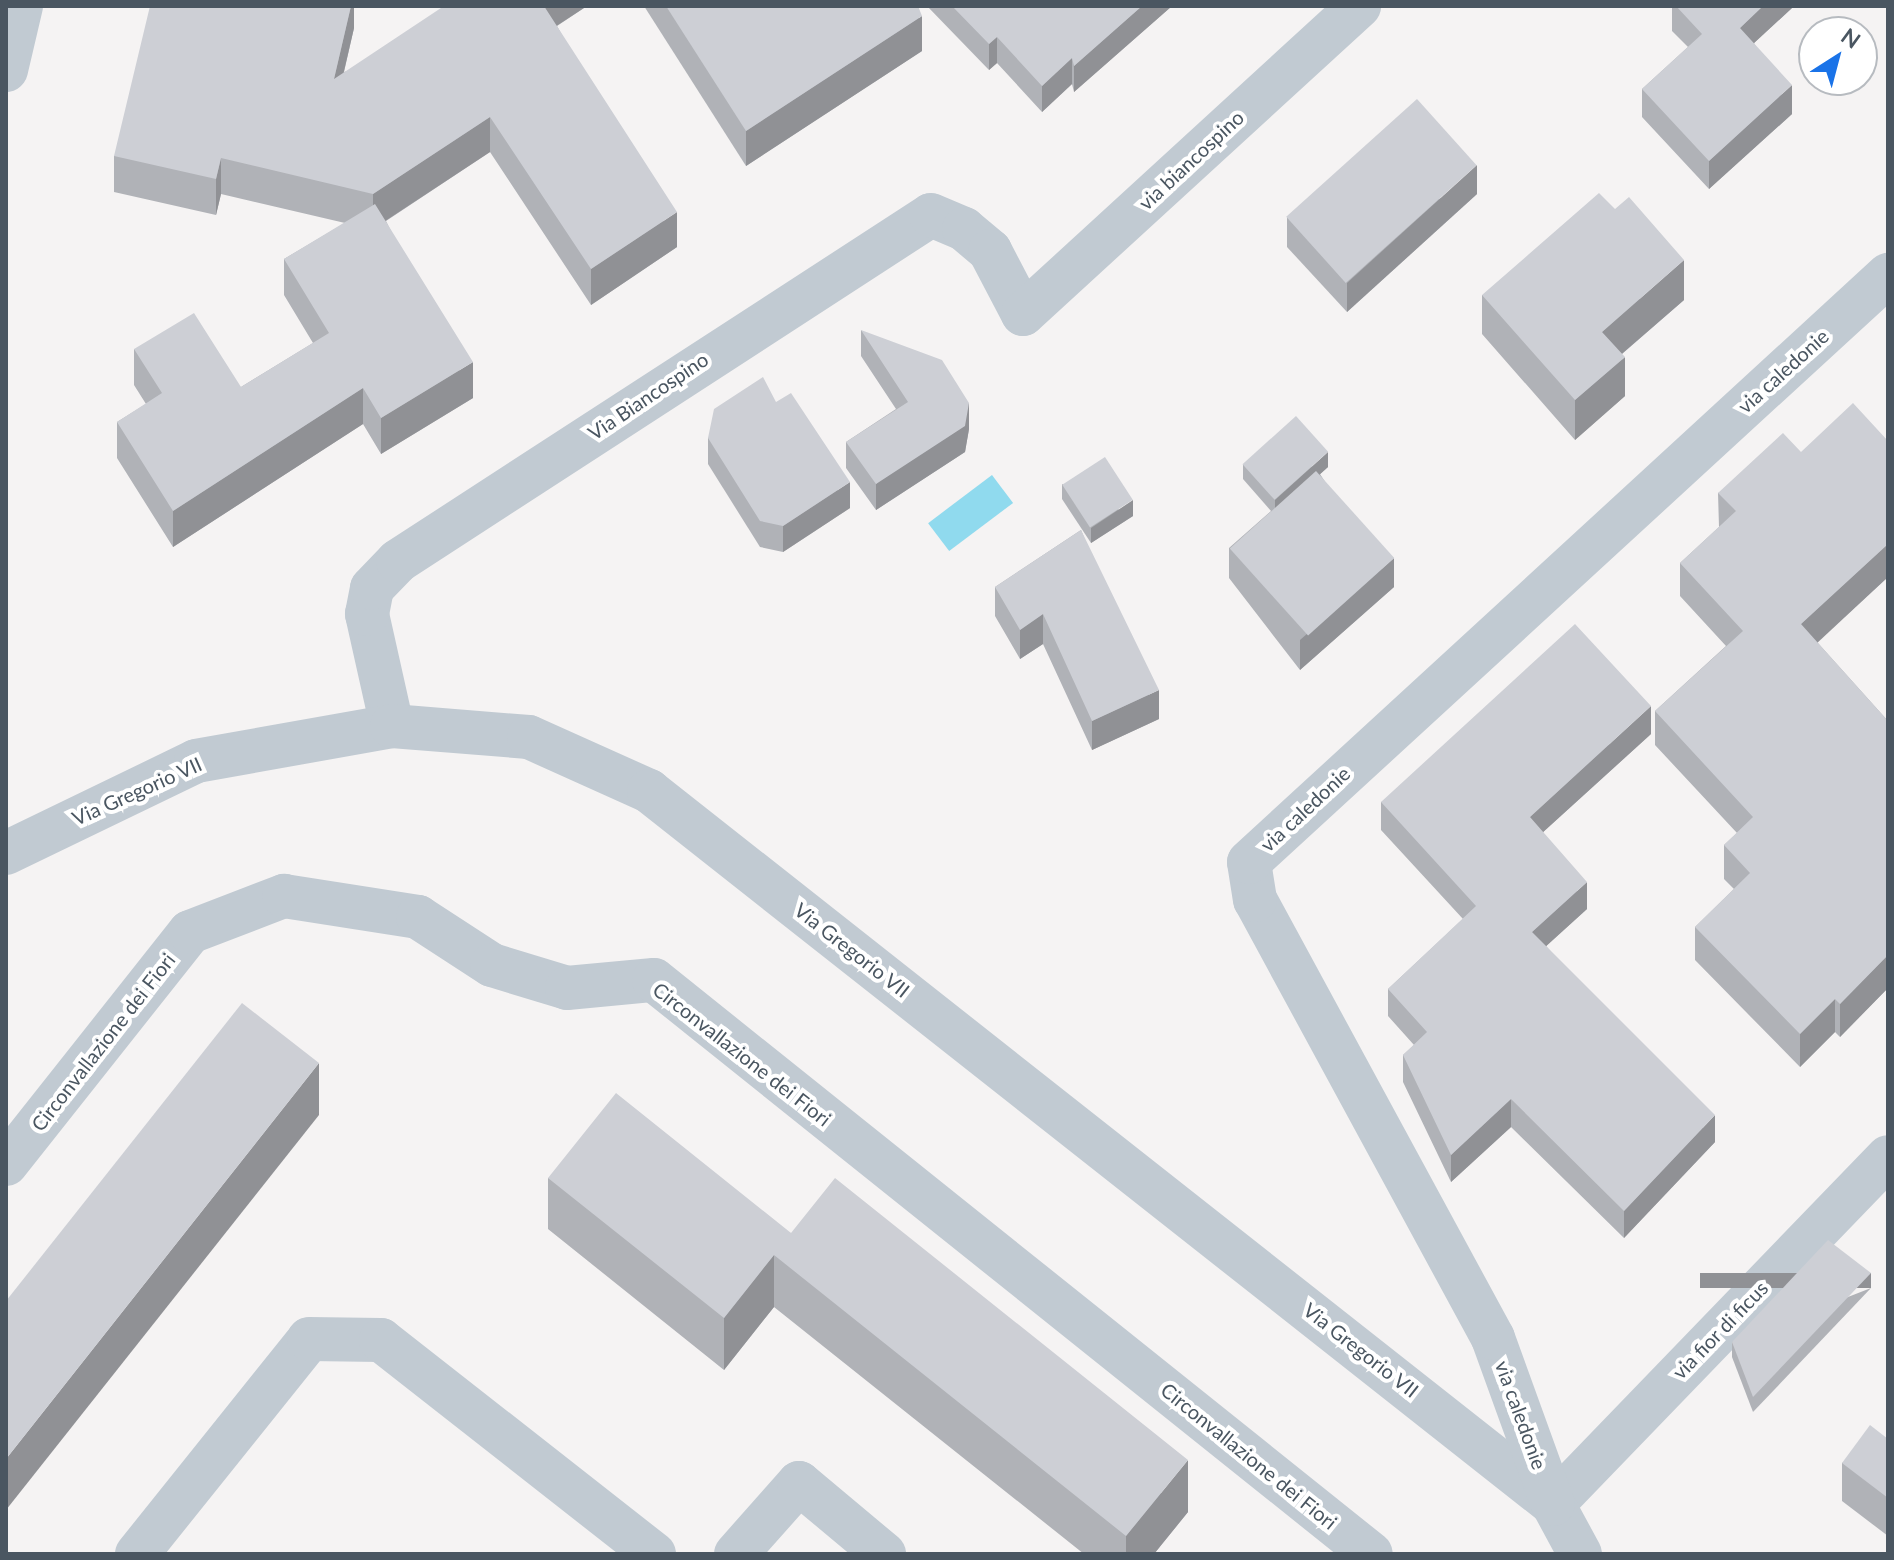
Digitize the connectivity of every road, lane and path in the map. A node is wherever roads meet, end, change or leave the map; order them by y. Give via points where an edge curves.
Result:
1 (21, 6) edge
2 (1359, 6) edge
3 (6, 70) edge
4 (1888, 275) edge
5 (1023, 314) joint
6 (392, 726) junction
7 (25, 825) edge
8 (6, 853) edge
9 (6, 881) edge
10 (1888, 1157) edge
11 (6, 1164) edge
12 (1553, 1504) junction
13 (137, 1554) edge
14 (654, 1554) edge
15 (736, 1554) edge
16 (884, 1554) edge
17 (1371, 1554) edge
18 (1580, 1554) edge

1 - 3 street
2 - 5 street, via biancospino
4 - 12 street, via caledonie via 1249,862 1255,900 1493,1338
5 - 6 street, Via Biancospino via 990,251 964,229 931,215 902,227 398,561 372,588 367,614
6 - 7 street, Via Gregorio VII via 196,761
6 - 12 street, Via Gregorio VII via 529,737 649,791
7 - 8 street, Via Gregorio VII
7 - 9 street, Via Gregorio VII
10 - 12 street, via fior di ficus
11 - 17 street, Circonvallazione dei Fiori via 190,932 284,896 418,917 492,965 567,988 654,980
12 - 18 street
13 - 14 street via 309,1339 381,1340
15 - 16 street via 799,1483

